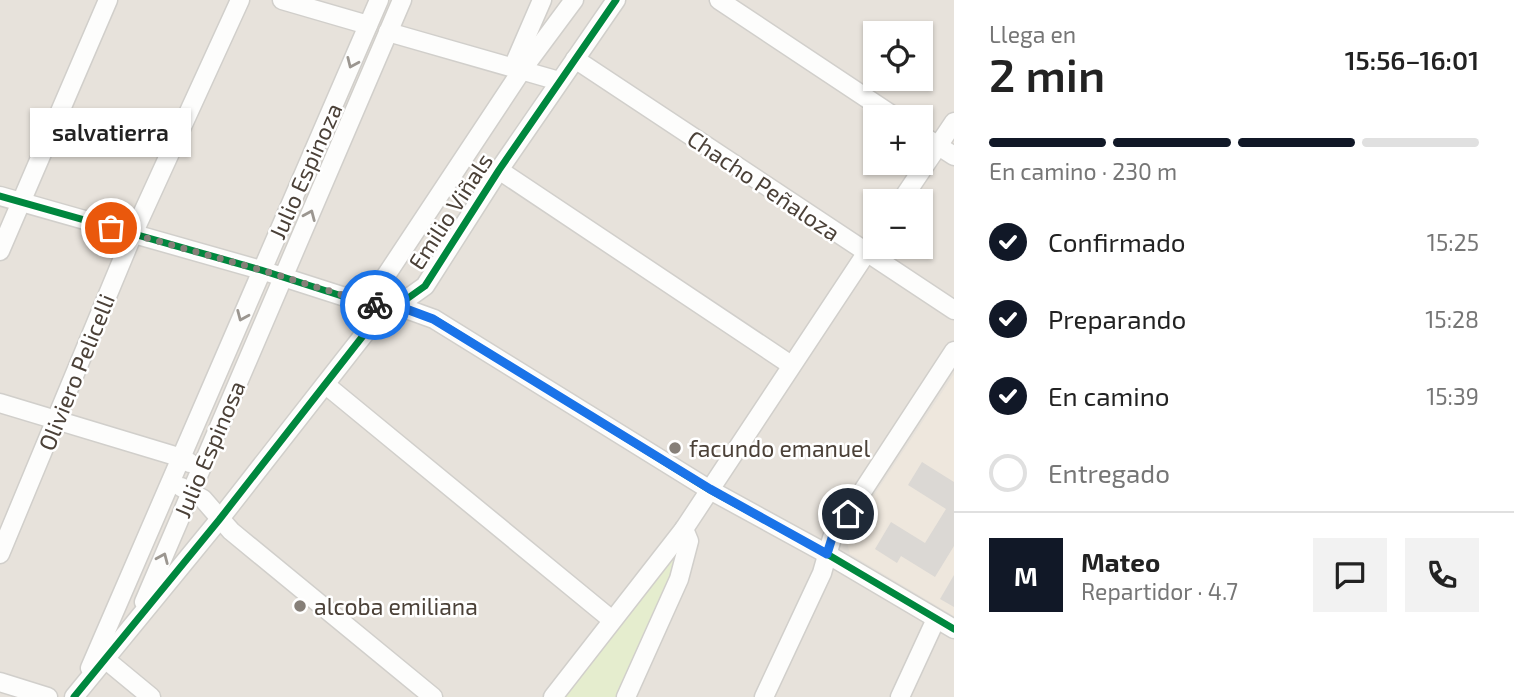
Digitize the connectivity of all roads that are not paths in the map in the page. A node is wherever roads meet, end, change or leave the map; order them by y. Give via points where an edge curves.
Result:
1 (108, 0) edge
2 (240, 0) edge
3 (282, 0) edge
4 (379, 0) edge
5 (402, 0) edge
6 (542, 0) edge
7 (574, 0) edge
8 (616, 0) edge
9 (719, 0) edge
10 (368, 25) junction
11 (388, 32) junction
12 (575, 60) junction
13 (518, 69) junction
14 (559, 81) junction
15 (877, 105) edge
16 (954, 122) edge
17 (933, 142) edge
18 (939, 146) junction
19 (954, 156) edge
20 (499, 170) junction
21 (909, 189) edge
22 (0, 195) edge
23 (21, 202) junction
24 (134, 234) junction
25 (863, 242) edge
26 (0, 251) edge
27 (863, 259) edge
28 (887, 259) edge
29 (261, 270) junction
30 (283, 277) junction
31 (370, 305) junction
32 (398, 306) junction
33 (954, 310) edge
34 (954, 351) edge
35 (791, 366) junction
36 (326, 384) junction
37 (0, 403) edge
38 (57, 419) junction
39 (182, 458) junction
40 (201, 470) junction
41 (171, 483) junction
42 (710, 489) junction
43 (191, 492) junction
44 (219, 520) junction
45 (684, 529) junction
46 (0, 554) edge
47 (827, 554) junction
48 (936, 619) junction
49 (612, 620) junction
50 (136, 621) junction
51 (954, 629) edge
52 (106, 659) junction
53 (0, 682) edge
54 (78, 692) edge
55 (48, 697) edge
56 (151, 697) edge
57 (433, 697) edge
58 (553, 697) edge
59 (626, 697) edge
60 (764, 697) edge
61 (900, 697) edge

1 - 23 street
2 - 24 street, Oliviero Pelicelli
3 - 10 street
4 - 10 street, Julio Espinoza
5 - 11 street, Julio Espinoza
6 - 13 street
7 - 13 street, Emilio Viñals
8 - 12 street, Emilio Viñals
9 - 15 street
10 -> 29 street, Julio Espinoza
11 - 13 street
30 -> 11 street, Julio Espinoza
12 - 14 street, Emilio Viñals
12 - 25 street, Chacho Peñaloza
13 - 14 street
13 - 31 street, Emilio Viñals
14 - 20 street, Emilio Viñals
16 - 18 street
17 - 18 street
18 - 19 street
18 - 21 street
20 - 32 street, Emilio Viñals via 425,286
20 - 35 street
22 - 23 street
23 - 24 street
23 - 26 street
24 - 29 street
24 - 38 street, Oliviero Pelicelli
27 - 35 street
28 - 33 street, Chacho Peñaloza
29 - 30 street
29 -> 39 street, Julio Espinoza
30 - 31 street
30 - 40 street, Julio Espinosa
31 - 32 street
32 - 36 street, Emilio Viñals via 373,323
32 - 42 street via 433,319
34 - 47 street via 832,538
35 - 42 street
36 - 44 street, Emilio Viñals
36 - 49 street
37 - 38 street
38 - 39 street
38 - 46 street, Oliviero Pelicelli
39 - 40 street
39 - 41 street, Julio Espinosa
40 - 43 street, Julio Espinosa
41 - 43 street
41 - 54 street, Julio Espinosa
42 - 45 street
42 - 47 street
43 - 44 street via 203,499
50 -> 43 street, Julio Espinosa
44 - 50 street, Emilio Viñals
44 - 57 street
45 - 49 street
45 - 59 street via 689,541 678,579
47 - 48 street
47 - 60 street
48 - 51 street
48 - 61 street
49 - 58 street
50 - 52 street
52 - 54 street
52 - 56 street
53 - 55 street

